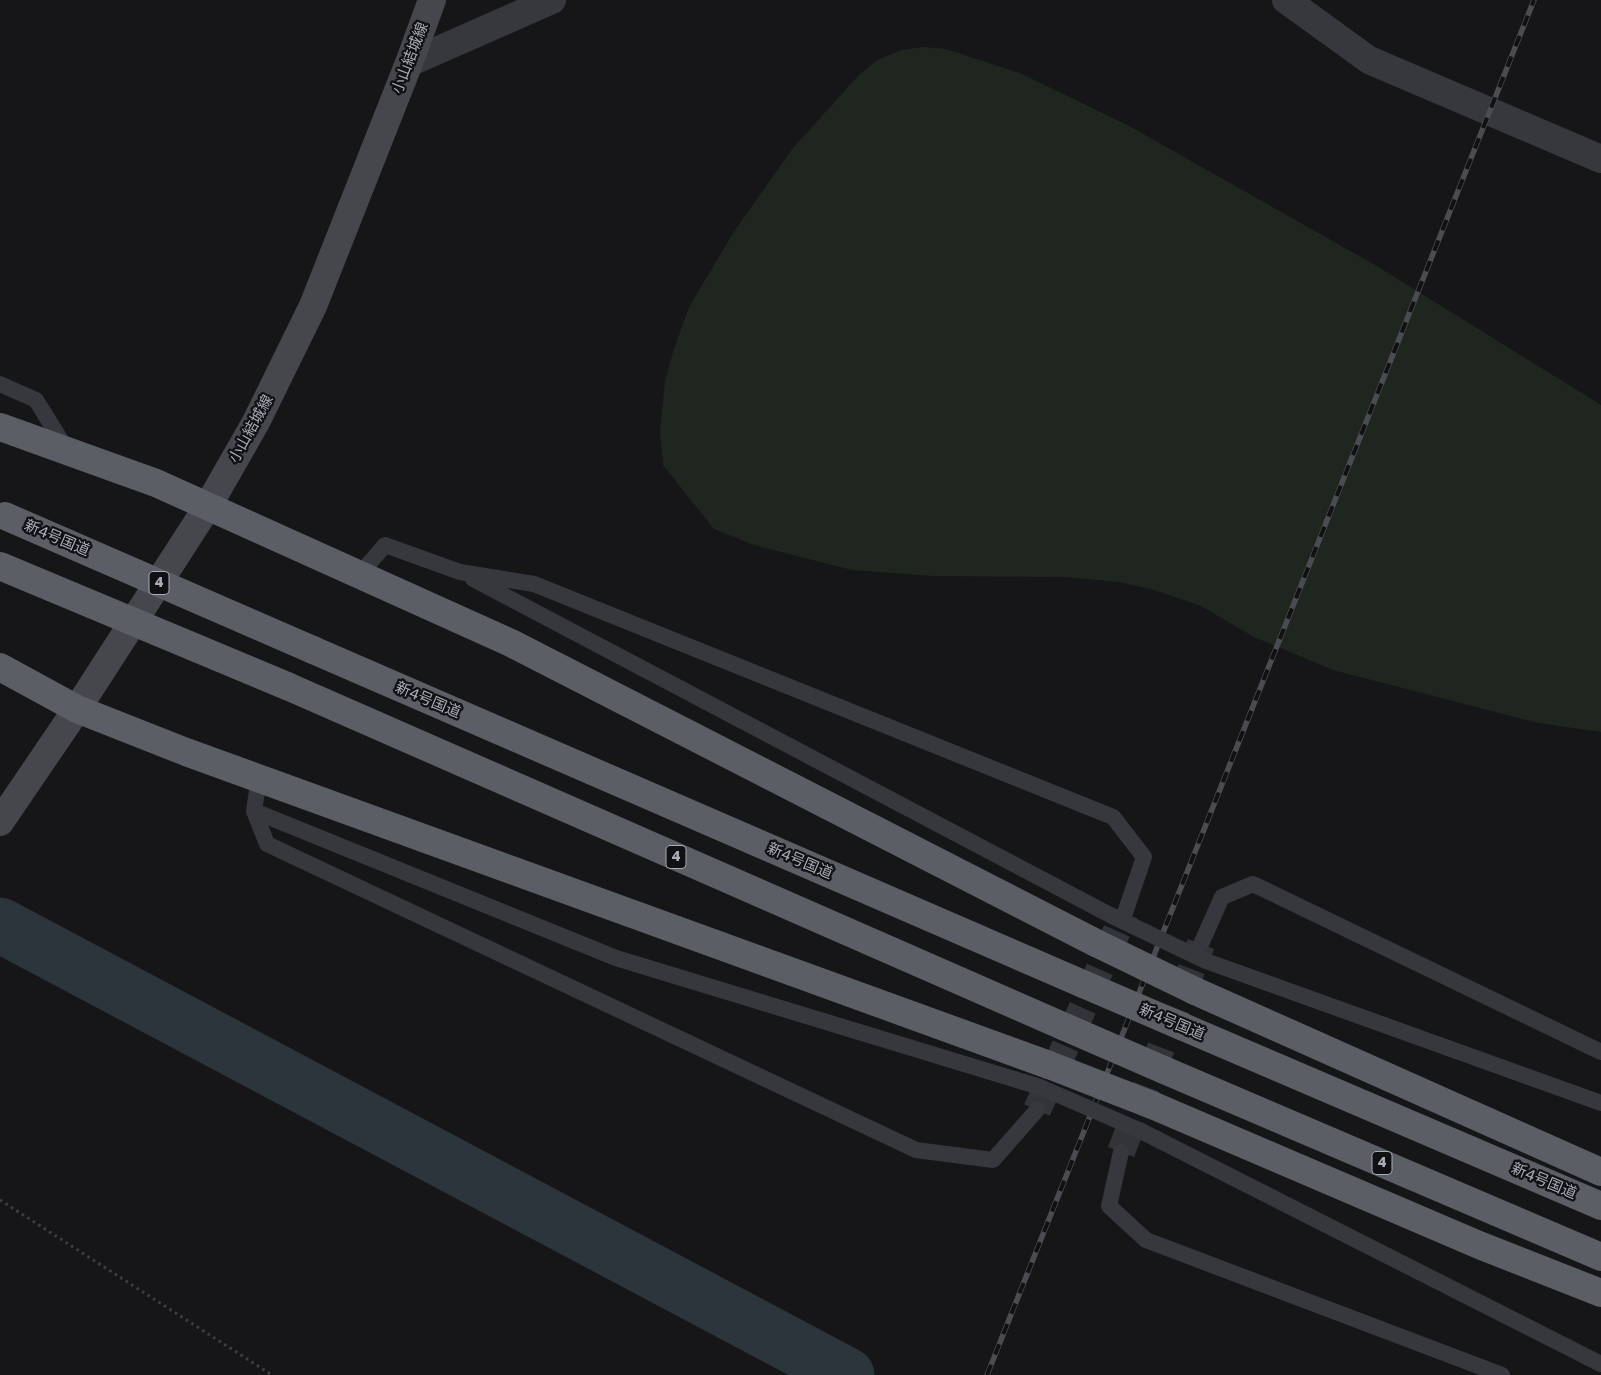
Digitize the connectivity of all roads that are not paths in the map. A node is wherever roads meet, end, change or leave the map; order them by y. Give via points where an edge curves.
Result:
1 (432, 0) edge
2 (552, 0) edge
3 (1286, 0) edge
4 (409, 63) junction
5 (1601, 160) edge
6 (0, 384) edge
7 (0, 427) edge
8 (67, 451) junction
9 (208, 506) junction
10 (3, 515) edge
11 (0, 566) edge
12 (460, 572) junction
13 (360, 574) junction
14 (0, 667) edge
15 (76, 709) junction
16 (259, 778) junction
17 (254, 811) junction
18 (0, 822) edge
19 (1118, 914) junction
20 (1201, 944) tunnel mouth
21 (1601, 1052) edge
22 (1045, 1076) junction
23 (1601, 1103) edge
24 (1036, 1110) tunnel mouth
25 (1121, 1152) tunnel mouth
26 (1601, 1172) edge
27 (1601, 1206) edge
28 (1601, 1257) edge
29 (1601, 1293) edge
30 (1601, 1364) edge
31 (1502, 1375) edge

1 - 4 main road, 小山結城線
2 - 4 street
3 - 5 street via 1369,60
4 - 9 main road, 小山結城線 via 313,306 256,422
6 - 8 lane via 36,400
7 - 8 highway
8 - 9 highway via 139,476
9 - 13 highway
9 - 15 main road, 小山結城線
10 - 27 highway, 新4号国道 / 4, bridge
11 - 28 highway, 4, bridge via 287,686 1065,1027
12 - 13 lane via 385,546
12 - 19 lane
12 - 19 lane via 534,584 1113,817 1144,856
13 - 26 highway, bridge via 511,643 1195,991
14 - 15 highway
15 - 16 highway
15 - 18 main road, 小山結城線
16 - 17 lane
16 - 22 highway
17 - 22 lane via 616,958
17 - 24 lane via 267,844 916,1150 992,1160
19 - 23 lane, bridge via 1206,961
20 - 21 lane via 1222,897 1254,884
22 - 29 highway, bridge via 1152,1105 1479,1245
22 - 30 lane, bridge via 1139,1130
25 - 31 lane via 1110,1206 1146,1240

